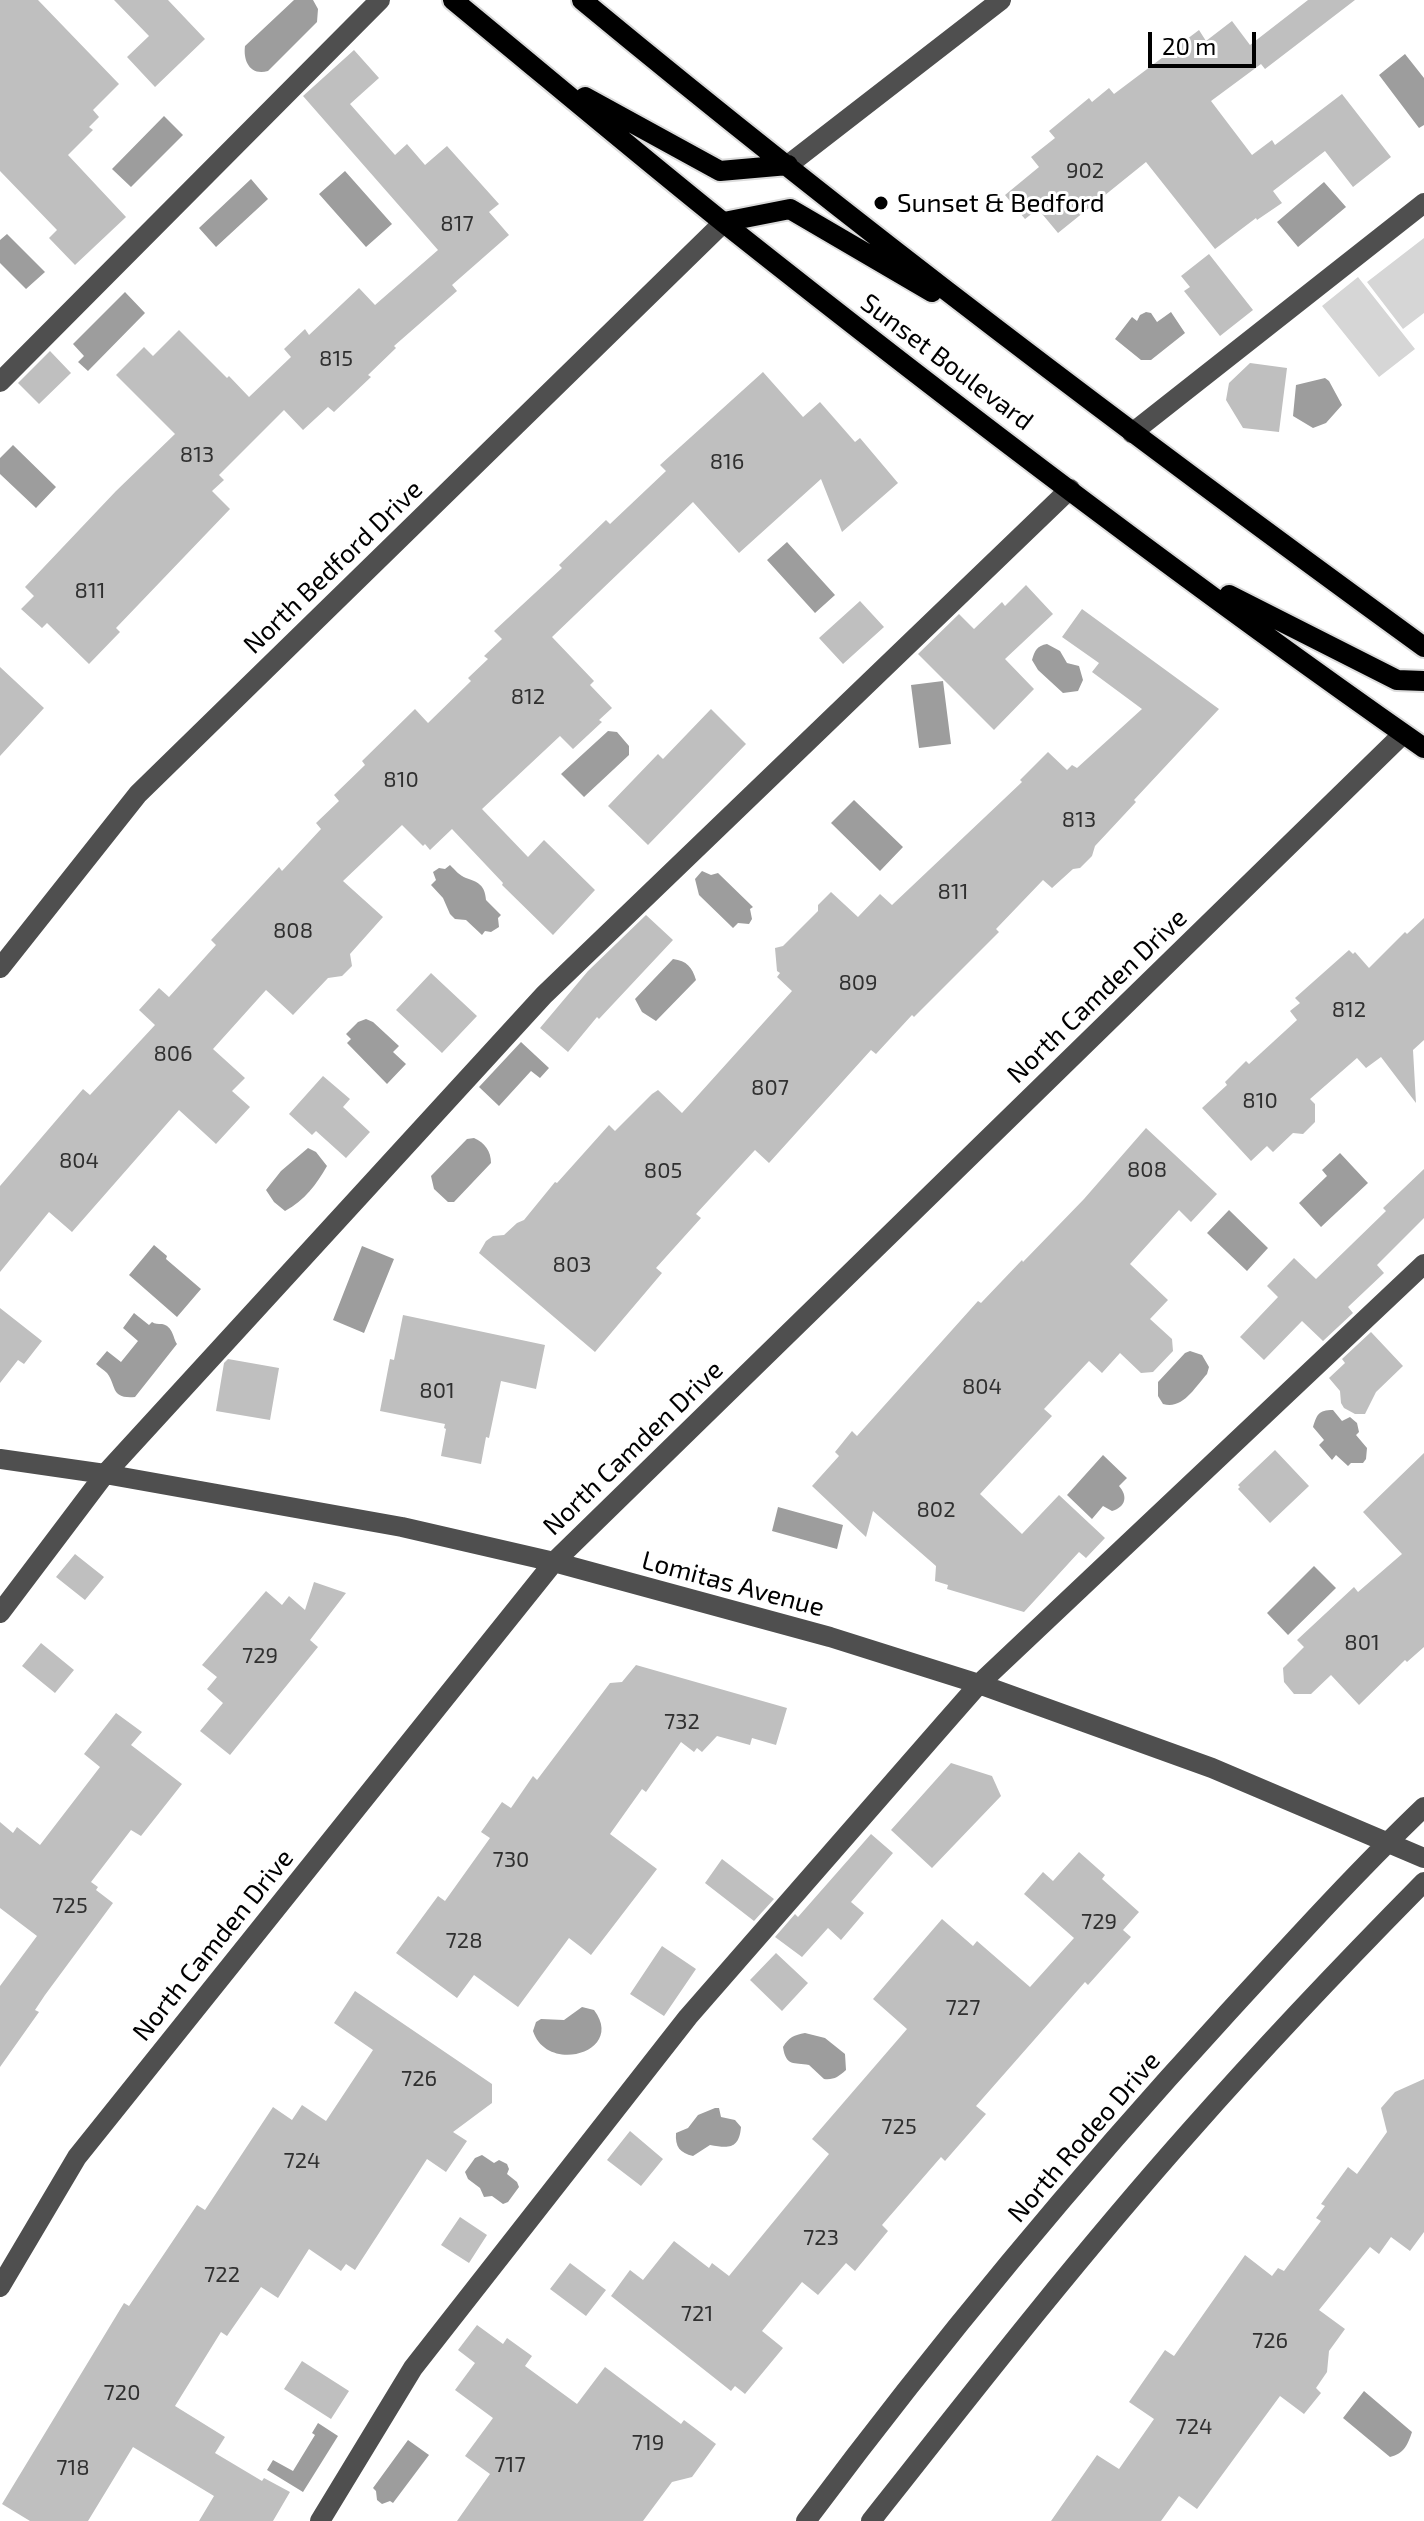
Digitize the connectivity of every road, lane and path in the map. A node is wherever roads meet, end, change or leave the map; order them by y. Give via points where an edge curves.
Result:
1 (380, 0) edge
2 (453, 0) edge
3 (582, 0) edge
4 (1001, 0) edge
5 (540, 71) junction
6 (788, 165) junction
7 (1424, 203) edge
8 (724, 222) junction
9 (1000, 331) junction
10 (0, 382) edge
11 (1132, 433) junction
12 (1070, 489) junction
13 (1172, 567) junction
14 (1424, 647) edge
15 (1424, 681) edge
16 (1424, 724) edge
17 (1403, 734) junction
18 (1424, 748) edge
19 (0, 968) edge
20 (1424, 1264) edge
21 (0, 1459) edge
22 (105, 1474) junction
23 (554, 1562) junction
24 (0, 1613) edge
25 (979, 1684) junction
26 (1424, 1807) edge
27 (1388, 1842) junction
28 (1424, 1858) edge
29 (1424, 1882) edge
30 (0, 2287) edge
31 (320, 2521) edge
32 (806, 2521) edge
33 (871, 2521) edge

1 - 10 street
2 - 5 main road, Sunset Boulevard
3 - 6 main road
4 - 6 street
5 - 6 main road via 720,171
5 - 8 main road, Sunset Boulevard
6 - 9 main road
7 - 11 street
8 - 9 main road via 790,209
8 - 12 main road, Sunset Boulevard
8 - 19 street, North Bedford Drive via 138,794
9 - 11 main road
11 - 14 main road
12 - 13 main road, Sunset Boulevard
12 - 22 street via 544,995
13 - 15 main road via 1397,680
13 - 17 main road, Sunset Boulevard
16 - 17 main road
17 - 18 main road, Sunset Boulevard
17 - 23 street, North Camden Drive
20 - 25 street
21 - 22 street, Lomitas Avenue
22 - 23 street, Lomitas Avenue via 402,1527
22 - 24 street
23 - 25 street, Lomitas Avenue via 830,1637
23 - 30 street, North Camden Drive via 77,2157
25 - 27 street, Lomitas Avenue via 1212,1768
25 - 31 street via 678,2030 413,2368
26 - 27 street, North Rodeo Drive
27 - 28 street, Lomitas Avenue
27 - 32 street, North Rodeo Drive via 1141,2109 934,2357
29 - 33 street via 1189,2131

